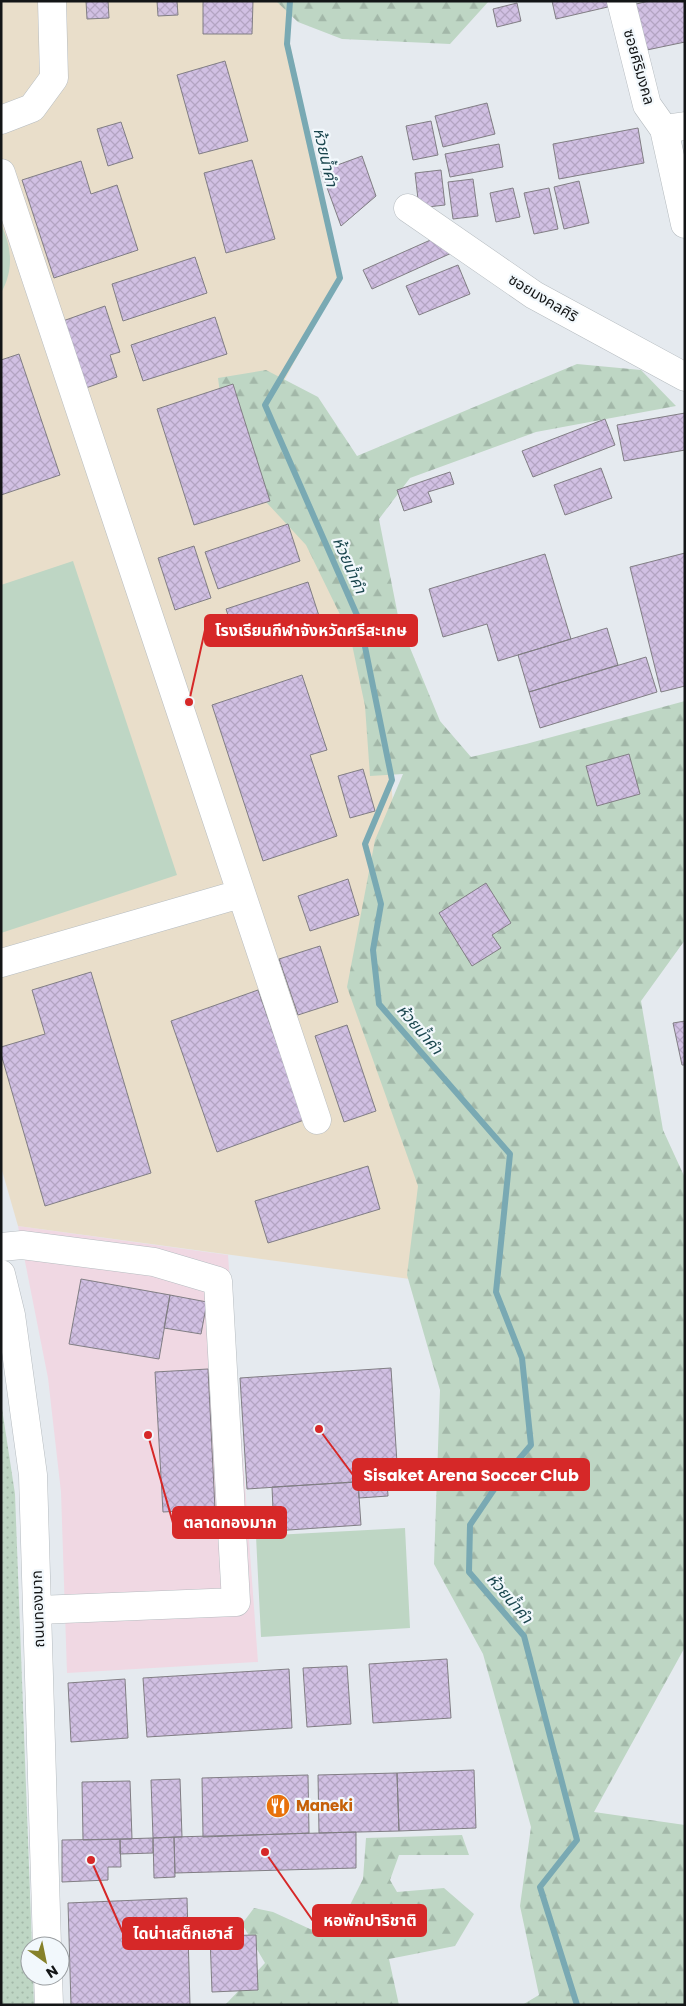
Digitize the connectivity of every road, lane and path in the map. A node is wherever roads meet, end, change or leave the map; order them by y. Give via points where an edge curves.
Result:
1 (52, 1) edge
2 (621, 1) edge
3 (1, 120) edge
4 (674, 128) edge
5 (1, 173) edge
6 (408, 208) dead end
7 (685, 224) edge
8 (685, 378) edge
9 (240, 894) junction
10 (1, 963) edge
11 (317, 1120) dead end
12 (1, 1247) edge
13 (1, 1274) edge
14 (38, 1610) junction
15 (47, 1936) edge
16 (48, 1986) edge
17 (49, 2005) edge

1 - 3 main road via 54,78 32,108
2 - 4 main road, ซอยศิริมงคล via 647,105
4 - 7 main road
5 - 9 main road
6 - 8 main road, ซอยมงคลศิริ via 534,295
9 - 10 main road
9 - 11 main road
12 - 14 main road via 22,1245 154,1262 218,1281 236,1602
13 - 14 main road, ถนนทองมาก via 12,1315 33,1476
14 - 15 main road, ถนนทองมาก
16 - 17 main road

